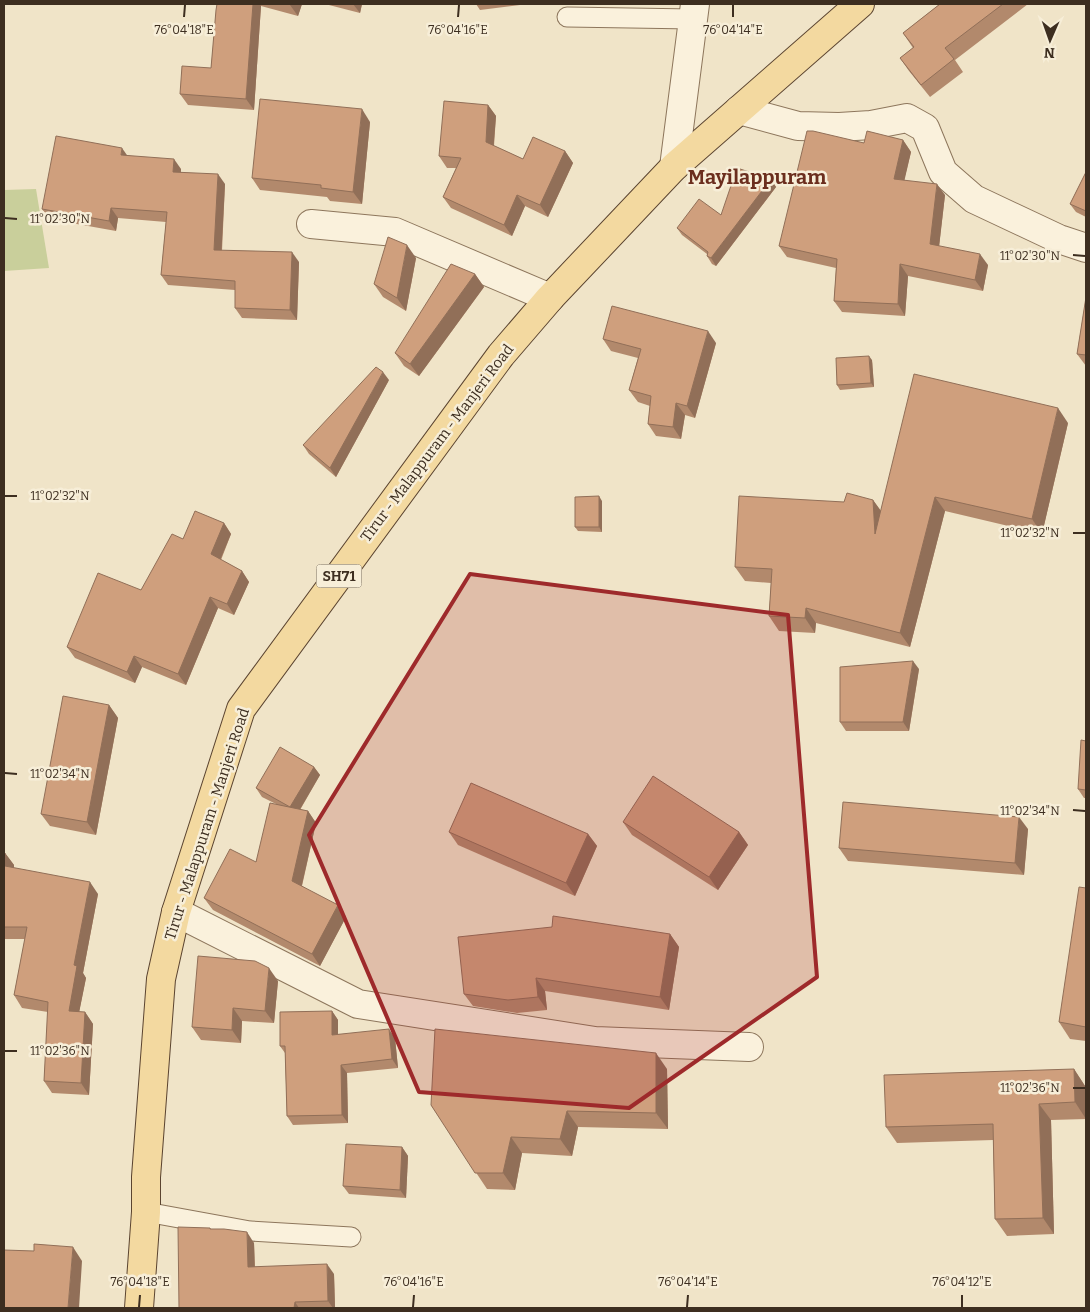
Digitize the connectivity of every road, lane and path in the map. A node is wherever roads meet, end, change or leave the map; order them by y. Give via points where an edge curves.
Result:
1 (860, 4) edge
2 (694, 11) edge
3 (567, 17) dead end
4 (739, 110) junction
5 (674, 167) junction
6 (311, 224) dead end
7 (1086, 248) edge
8 (550, 298) junction
9 (176, 912) junction
10 (749, 1047) dead end
11 (146, 1212) junction
12 (351, 1237) dead end
13 (139, 1308) edge

1 - 4 main road, Tirur - Malappuram - Manjeri Road / SH71
2 - 3 lane
2 - 5 street
4 - 5 main road, Tirur - Malappuram - Manjeri Road / SH71
4 - 7 street via 798,126 871,125 907,118 925,128 942,172 974,199 1059,239
5 - 8 main road, Tirur - Malappuram - Manjeri Road / SH71
6 - 8 street via 395,232
8 - 9 main road, Tirur - Malappuram - Manjeri Road / SH71 via 501,355 241,708
9 - 10 street via 358,1004 595,1041
9 - 11 main road, Tirur - Malappuram - Manjeri Road / SH71 via 161,979
11 - 12 lane via 250,1231
11 - 13 main road, Tirur - Malappuram - Manjeri Road / SH71

